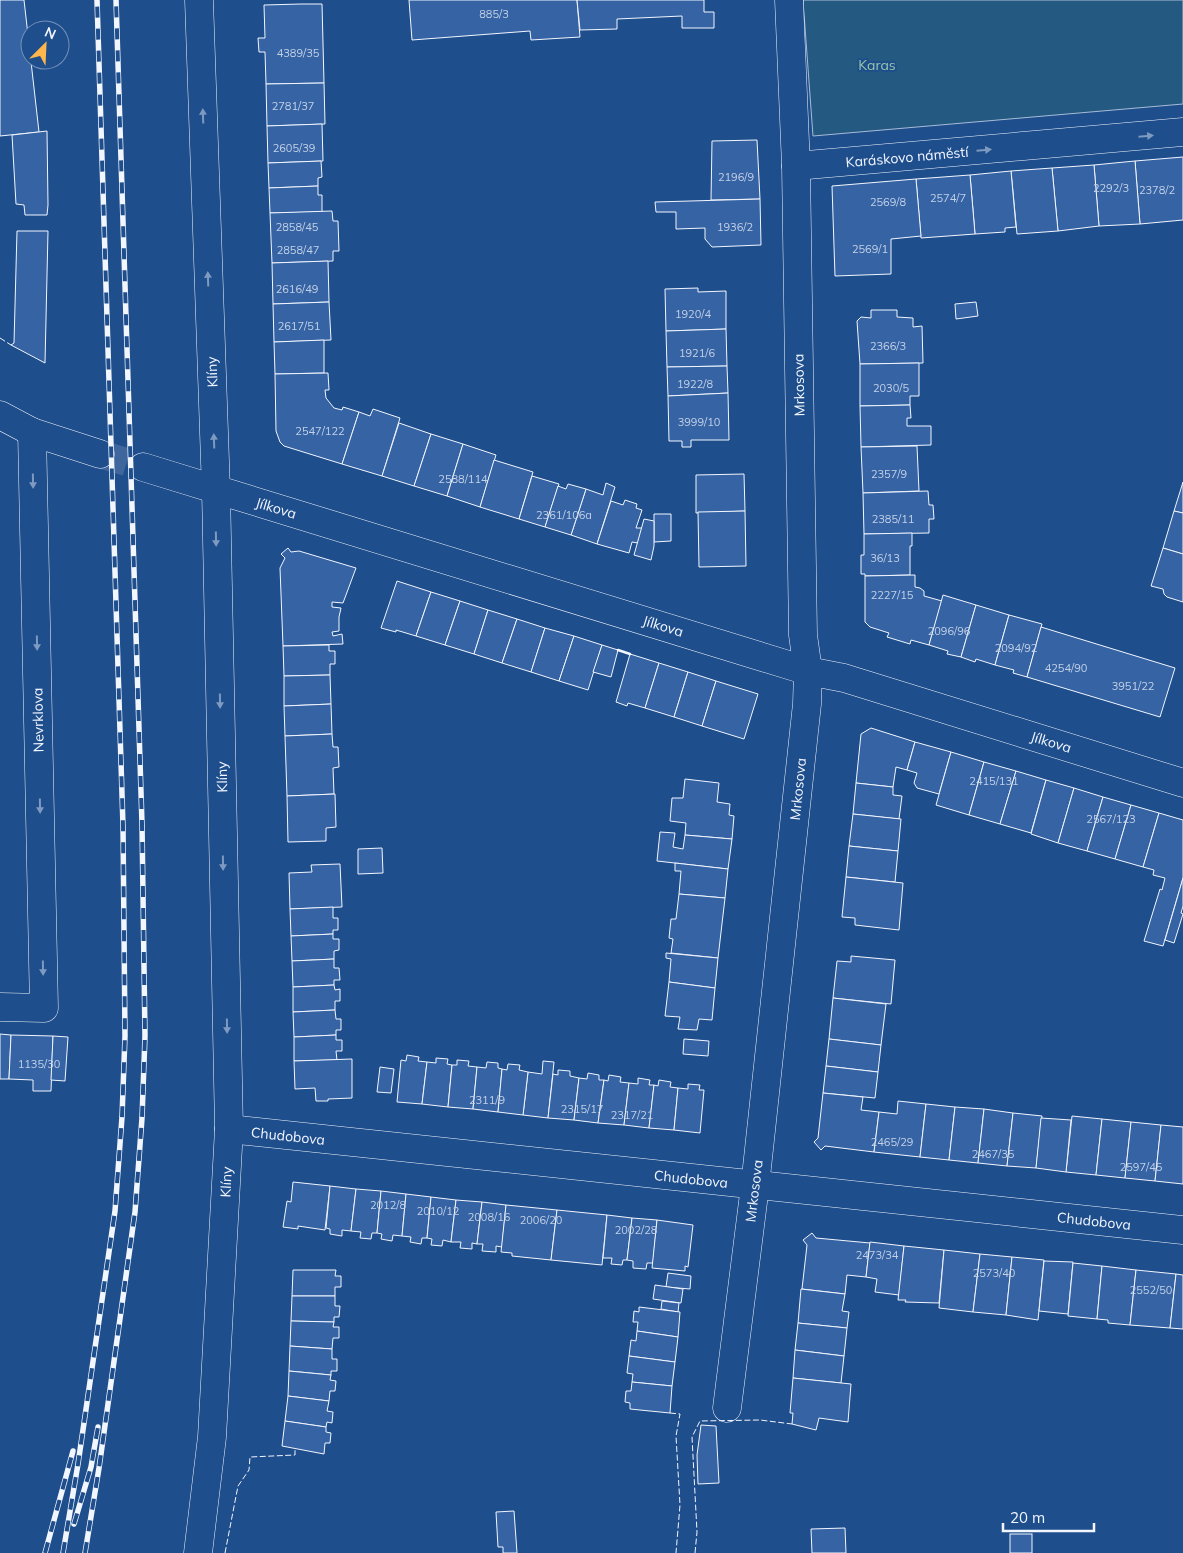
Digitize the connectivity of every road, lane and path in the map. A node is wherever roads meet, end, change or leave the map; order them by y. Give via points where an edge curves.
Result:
1 (199, 0) edge
2 (789, 0) edge
3 (1183, 132) edge
4 (796, 166) junction
5 (0, 415) edge
6 (32, 432) junction
7 (100, 454) tunnel mouth
8 (143, 467) tunnel mouth
9 (216, 490) junction
10 (808, 671) junction
11 (1183, 783) edge
12 (0, 1007) edge
13 (229, 1129) junction
14 (755, 1186) junction
15 (1183, 1230) edge
16 (727, 1408) dead end
17 (198, 1553) edge

9 -> 1 street, Klíny
2 - 4 street
4 -> 3 street, Karáskovo náměstí
4 - 10 street, Mrkosova via 803,635
5 - 6 street
6 - 7 street
6 -> 12 street, Nevrklova via 44,1008
8 - 9 street, Jílkova
9 - 10 street, Jílkova
9 -> 13 street, Klíny
10 - 11 street, Jílkova via 844,678
10 - 14 street, Mrkosova
13 - 14 street, Chudobova
13 - 17 street, Klíny via 212,1437
14 - 15 street, Chudobova
14 - 16 street, Mrkosova

